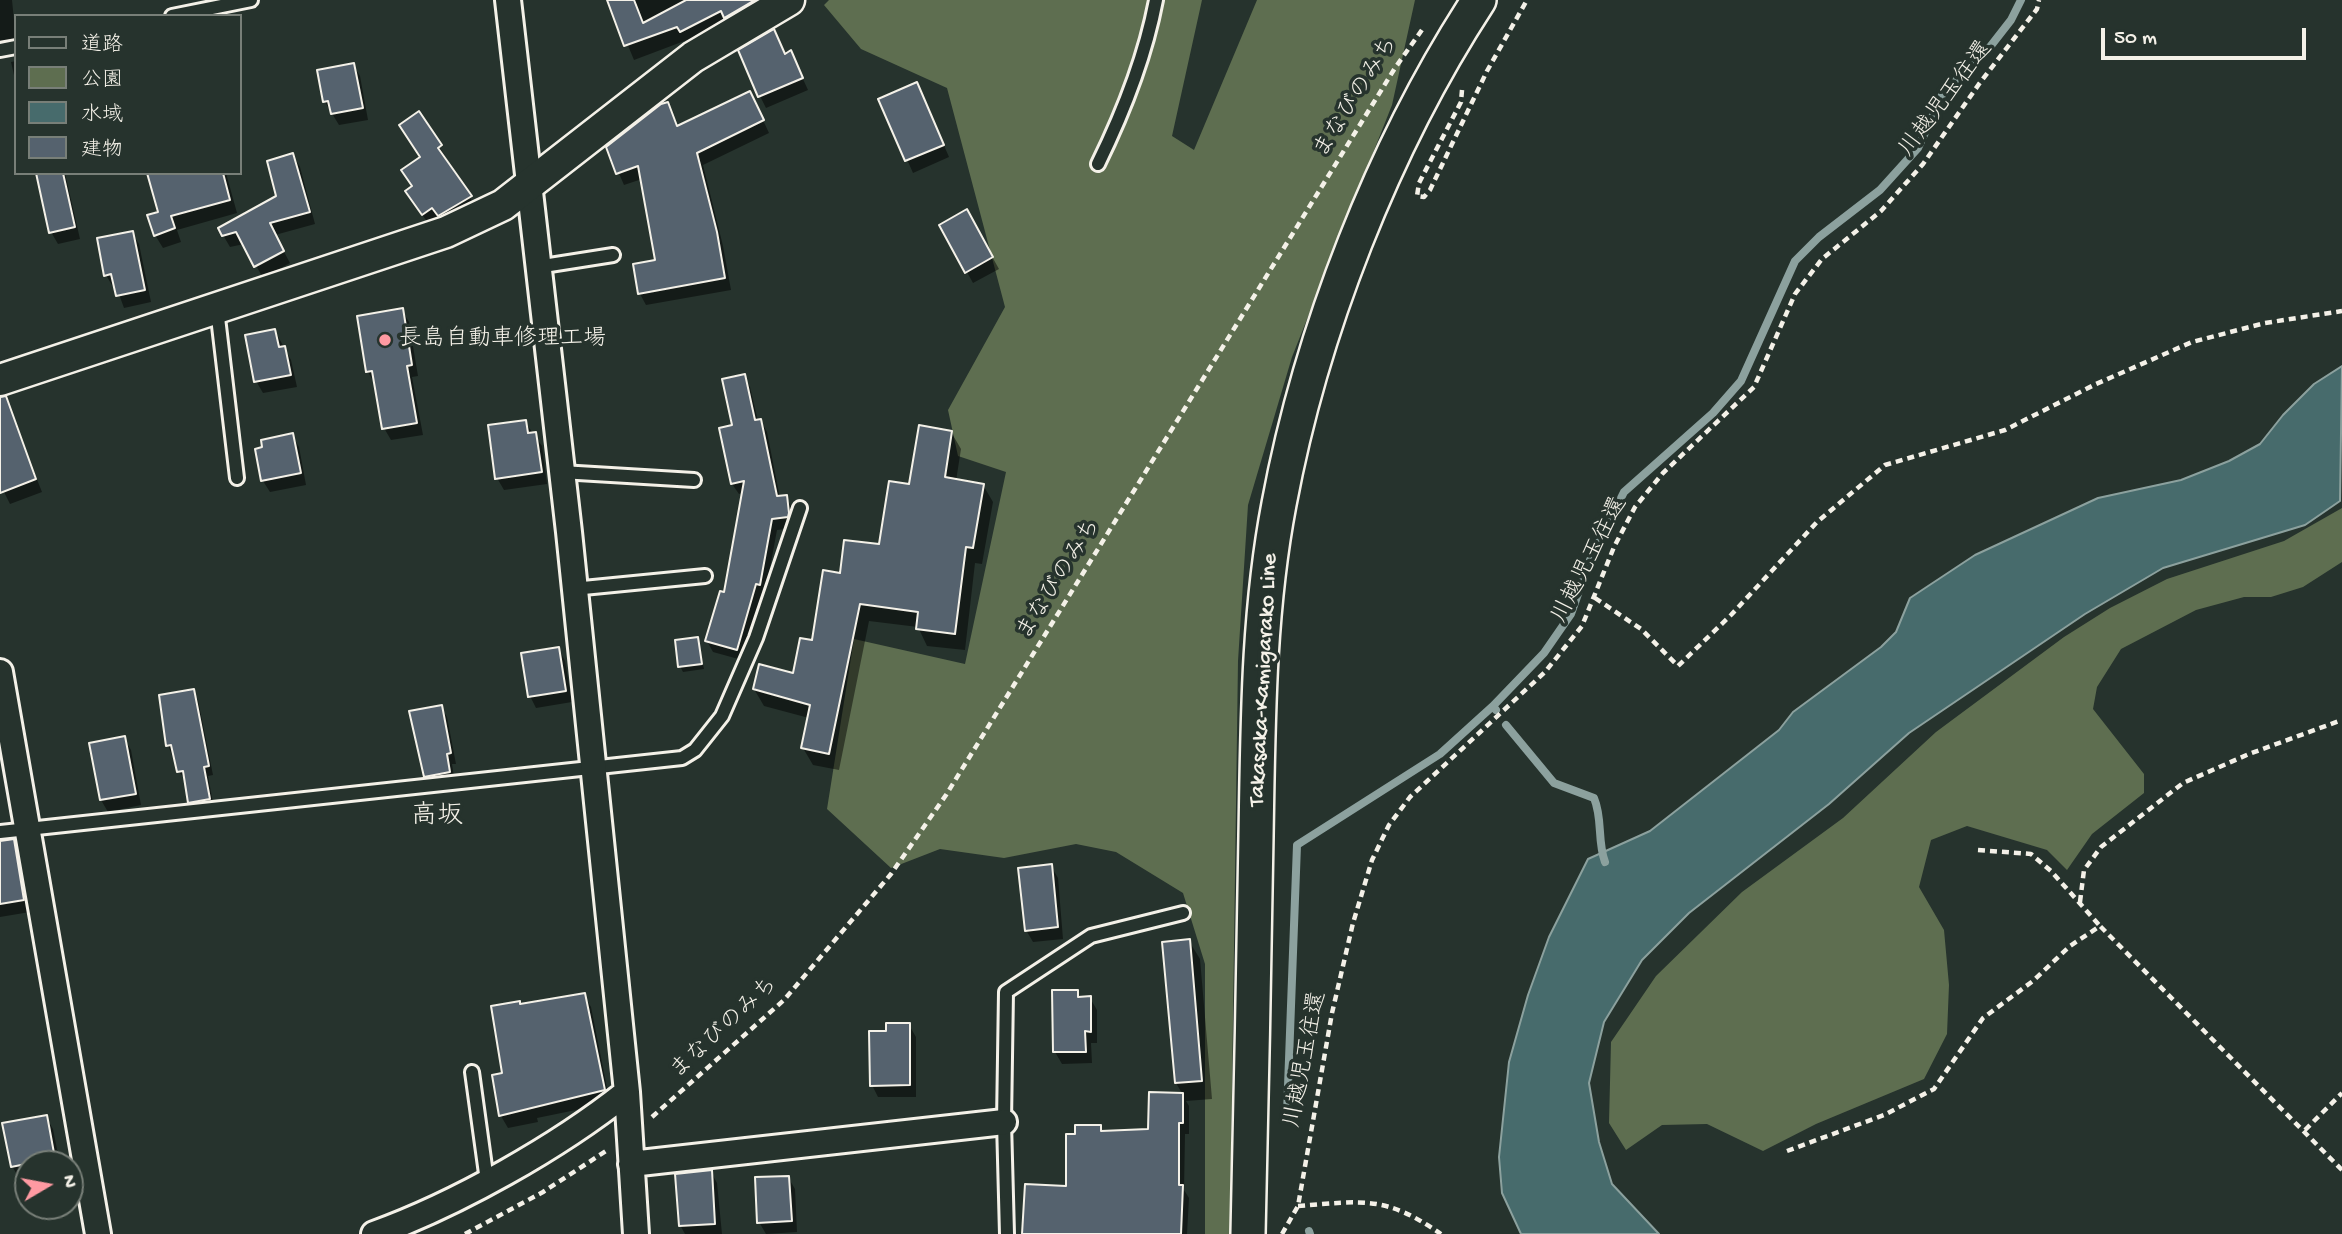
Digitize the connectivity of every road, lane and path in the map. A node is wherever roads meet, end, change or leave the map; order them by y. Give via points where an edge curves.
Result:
1 (251, 0) edge
2 (508, 0) edge
3 (789, 0) edge
4 (1156, 0) edge
5 (1479, 0) edge
6 (1527, 0) edge
7 (2039, 0) edge
8 (182, 14) edge
9 (1427, 23) dead end
10 (1098, 164) dead end
11 (1419, 183) dead end
12 (527, 184) junction
13 (613, 255) dead end
14 (537, 267) junction
15 (217, 309) junction
16 (2342, 312) edge
17 (0, 380) edge
18 (561, 472) junction
19 (237, 478) dead end
20 (694, 480) dead end
21 (800, 509) dead end
22 (705, 576) dead end
23 (573, 589) junction
24 (1595, 598) junction
25 (0, 672) edge
26 (2342, 720) edge
27 (592, 770) junction
28 (28, 830) junction
29 (0, 832) edge
30 (1978, 850) dead end
31 (2080, 902) junction
32 (1183, 913) dead end
33 (2100, 926) junction
34 (472, 1072) dead end
35 (627, 1092) junction
36 (2342, 1093) edge
37 (651, 1119) dead end
38 (1004, 1122) junction
39 (2305, 1130) junction
40 (1787, 1151) dead end
41 (624, 1154) junction
42 (2342, 1170) edge
43 (487, 1181) junction
44 (1298, 1206) junction
45 (98, 1234) edge
46 (374, 1234) edge
47 (465, 1234) edge
48 (636, 1234) edge
49 (1007, 1234) edge
50 (1248, 1234) edge
51 (1282, 1234) edge
52 (1441, 1234) edge

1 - 8 lane
2 - 12 street
3 - 12 street via 693,57
4 - 10 lane via 1149,40 1127,103
5 - 50 main road, Takasaka-Kamigarako Line via 1418,109 1345,270 1309,374 1278,505 1265,603 1259,709
6 - 11 path via 1424,197 1418,196
7 - 24 path, 川越児玉往還 via 2037,9 1923,164 1881,211 1822,259 1795,294 1754,387 1663,473 1635,507
9 - 37 path, まなびのみち via 946,795 891,874 784,1000
12 - 14 street
12 - 15 street via 503,205 446,232
13 - 14 lane
14 - 18 street
15 - 17 street
15 - 19 lane
16 - 24 path via 2265,323 2192,342 2004,430 1885,466 1817,522 1678,666 1641,629
18 - 20 lane
18 - 23 street
21 - 27 lane via 756,638 722,716 702,742 682,758
22 - 23 lane
23 - 27 street
24 - 44 path, 川越児玉往還 via 1582,626 1545,672 1410,797 1389,825 1350,936
25 - 28 street
26 - 31 path via 2183,783 2101,847 2084,870
27 - 28 lane
27 - 35 street
28 - 29 lane
28 - 45 street
30 - 31 path via 2031,854
31 - 33 path
32 - 38 lane via 1091,936 1006,992
33 - 39 path
33 - 40 path via 1983,1018 1934,1089 1884,1115
34 - 43 lane
35 - 41 street
35 - 43 street via 596,1117
36 - 39 path
38 - 41 street
38 - 49 lane
39 - 42 path
41 - 47 path
41 - 48 street
43 - 46 street via 408,1222
44 - 51 path, 川越児玉往還
44 - 52 path via 1366,1200 1410,1213

